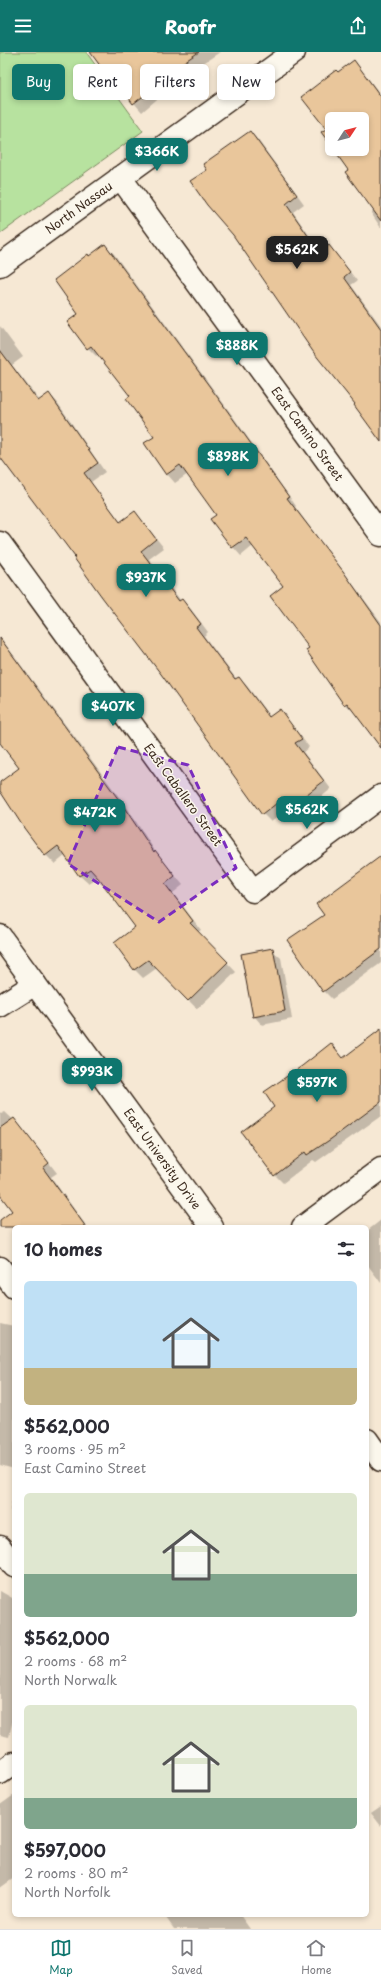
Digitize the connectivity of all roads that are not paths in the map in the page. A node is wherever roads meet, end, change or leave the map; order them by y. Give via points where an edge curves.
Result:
1 (294, 52) edge
2 (120, 177) junction
3 (0, 265) edge
4 (381, 535) edge
5 (0, 544) edge
6 (381, 796) edge
7 (1, 939) edge
8 (35, 984) junction
9 (0, 1006) edge
10 (381, 1169) edge
11 (211, 1225) edge
12 (305, 1225) edge
13 (0, 1268) edge
14 (12, 1284) edge
15 (369, 1443) edge
16 (381, 1460) edge
17 (0, 1547) edge
18 (12, 1563) edge
19 (12, 1764) edge
20 (0, 1773) edge

1 - 2 street, North Nassau
2 - 3 street, North Nassau
2 - 4 street, East Camino Street
5 - 6 street, East Caballero Street via 253,891
7 - 8 street, East University Drive
8 - 9 street
8 - 11 street, East University Drive
10 - 12 street
13 - 14 street
15 - 16 street
17 - 18 street
19 - 20 street

